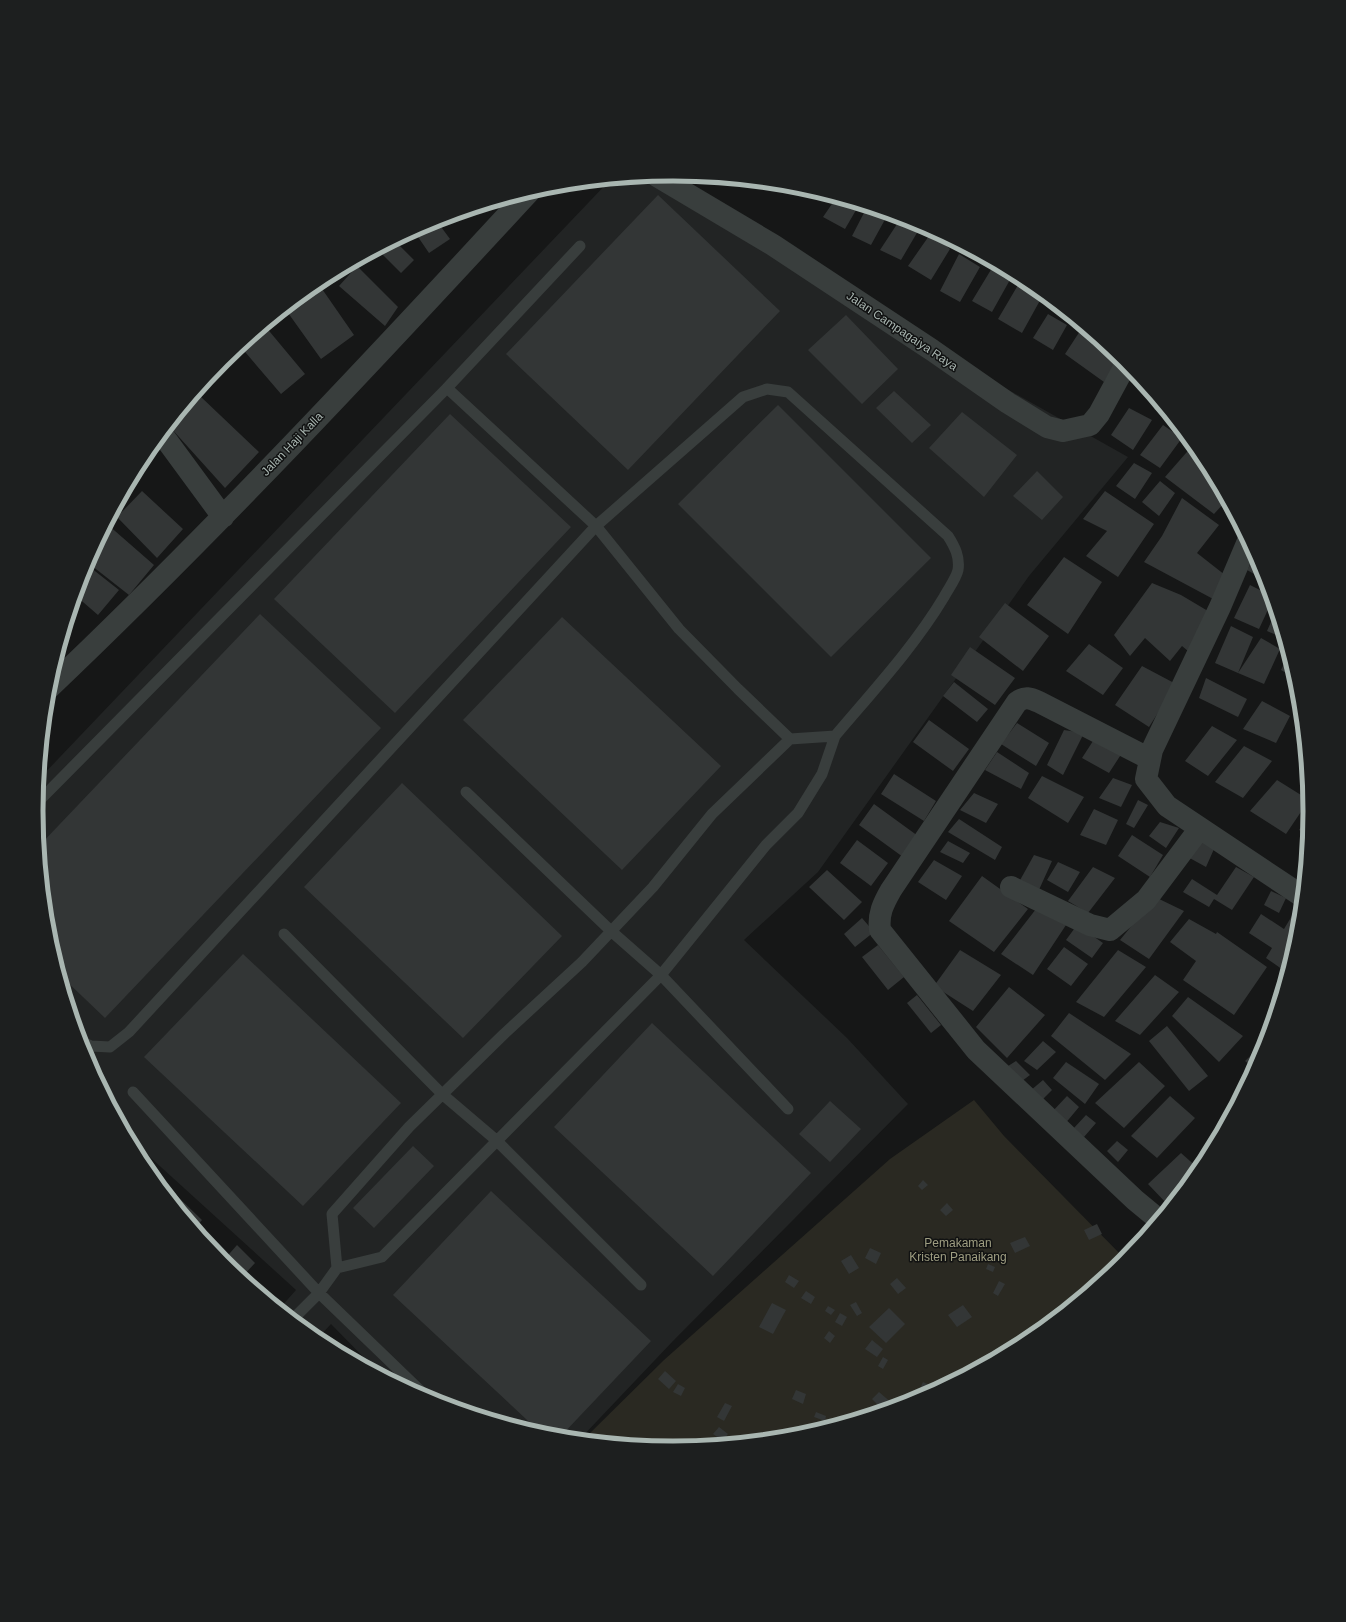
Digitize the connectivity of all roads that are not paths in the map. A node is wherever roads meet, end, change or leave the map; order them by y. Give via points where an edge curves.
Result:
1 (666, 181) edge
2 (522, 199) edge
3 (580, 246) dead end
4 (1122, 371) edge
5 (447, 388) junction
6 (165, 438) edge
7 (223, 516) junction
8 (596, 526) junction
9 (1245, 548) edge
10 (57, 681) edge
11 (836, 736) junction
12 (790, 739) junction
13 (1150, 759) junction
14 (466, 792) dead end
15 (43, 797) edge
16 (1200, 828) junction
17 (1011, 887) dead end
18 (1298, 893) edge
19 (611, 931) junction
20 (284, 934) dead end
21 (660, 975) junction
22 (88, 1045) edge
23 (133, 1092) dead end
24 (442, 1094) junction
25 (788, 1109) dead end
26 (496, 1140) junction
27 (1155, 1216) edge
28 (337, 1268) junction
29 (641, 1285) dead end
30 (319, 1293) junction
31 (296, 1316) edge
32 (415, 1385) edge

1 - 4 street, Jalan Campagaiya Raya via 773,245 1047,427 1063,431 1090,425 1099,414
2 - 7 street, Jalan Haji Kalla via 394,339
3 - 5 lane
5 - 8 lane
5 - 15 lane
6 - 7 street
7 - 10 street, Jalan Haji Kalla
8 - 11 lane via 743,397 767,389 788,392 948,536 958,559 957,572 932,615
8 - 12 lane via 679,629
8 - 22 lane via 129,1032 110,1048
9 - 13 street
11 - 12 lane
11 - 21 lane via 822,774 798,813 766,846
12 - 19 lane via 712,814 652,887
13 - 16 street via 1146,779 1167,806
13 - 27 street via 1038,702 1024,698 1020,700 891,890 881,908 878,920 880,930 976,1050
14 - 19 lane
16 - 17 street via 1146,900 1110,930 1090,925
16 - 18 street
19 - 21 lane
19 - 24 lane via 582,962
20 - 24 lane
21 - 25 lane
21 - 26 lane
23 - 30 lane
24 - 26 lane
24 - 28 lane via 409,1127 332,1214
26 - 28 lane via 382,1257
26 - 29 lane
28 - 30 lane
30 - 31 lane
30 - 32 lane

